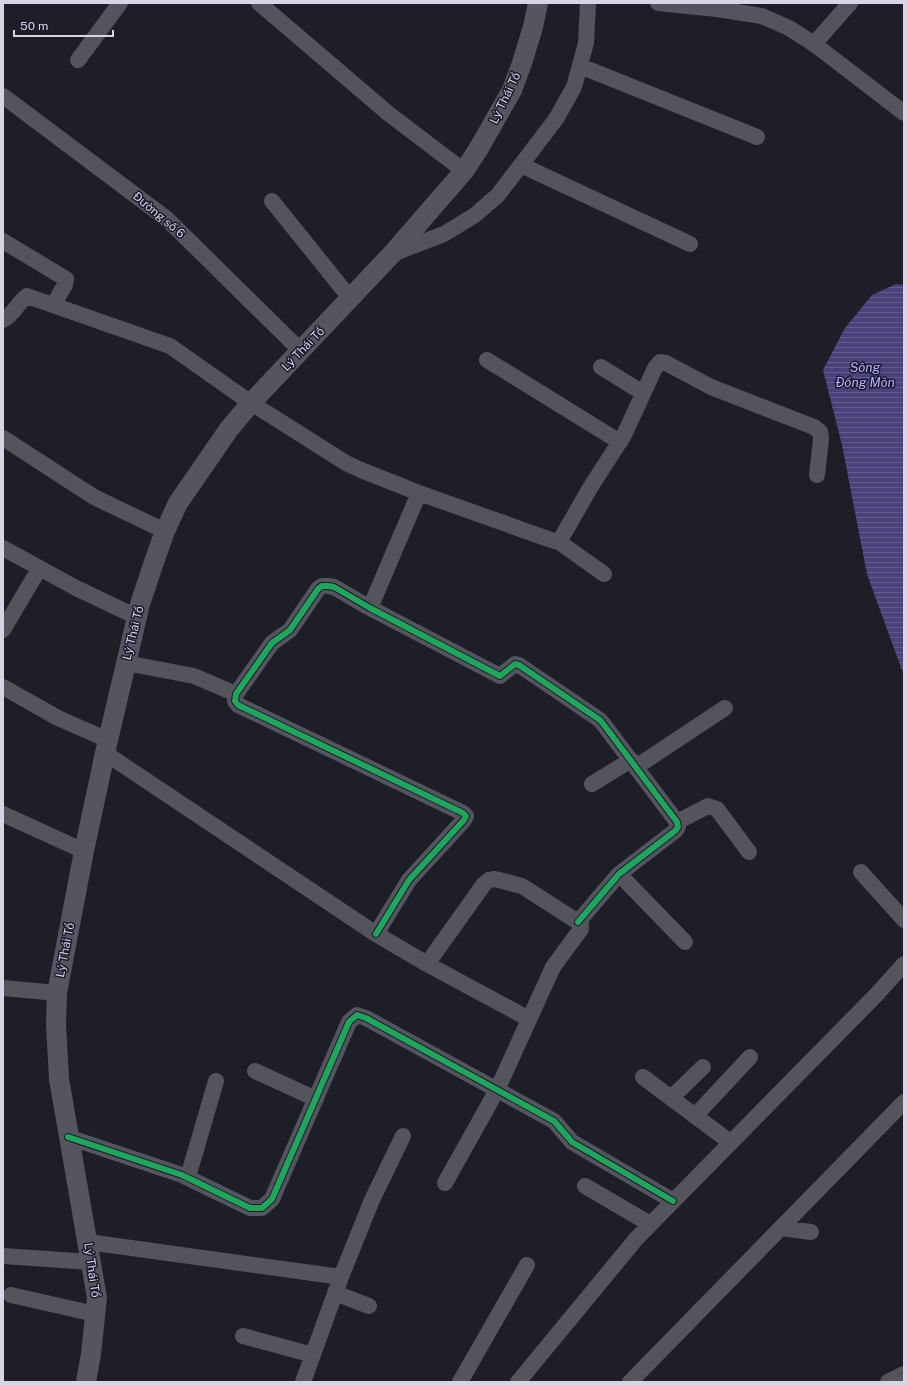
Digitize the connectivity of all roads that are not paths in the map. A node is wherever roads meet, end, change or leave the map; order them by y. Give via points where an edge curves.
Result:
1 (120, 3) edge
2 (259, 3) edge
3 (538, 3) edge
4 (588, 3) edge
5 (658, 3) edge
6 (850, 3) edge
7 (814, 44) junction
8 (78, 60) dead end
9 (580, 66) junction
10 (3, 96) edge
11 (904, 113) edge
12 (757, 137) dead end
13 (521, 165) junction
14 (464, 171) junction
15 (272, 201) dead end
16 (3, 241) edge
17 (690, 244) dead end
18 (392, 254) junction
19 (350, 298) junction
20 (53, 305) junction
21 (3, 320) edge
22 (301, 351) junction
23 (487, 360) dead end
24 (601, 367) dead end
25 (643, 393) junction
26 (251, 403) junction
27 (3, 438) edge
28 (620, 442) junction
29 (817, 475) dead end
30 (419, 493) junction
31 (165, 531) junction
32 (559, 542) junction
33 (3, 548) edge
34 (39, 568) junction
35 (604, 574) dead end
36 (370, 608) junction
37 (137, 617) junction
38 (3, 630) edge
39 (126, 663) junction
40 (3, 687) edge
41 (236, 694) junction
42 (724, 708) dead end
43 (107, 746) junction
44 (633, 764) junction
45 (592, 784) dead end
46 (3, 814) edge
47 (678, 822) junction
48 (84, 851) junction
49 (749, 852) dead end
50 (861, 872) dead end
51 (619, 874) junction
52 (904, 920) edge
53 (578, 922) junction
54 (376, 934) junction
55 (685, 942) dead end
56 (427, 964) junction
57 (904, 964) edge
58 (3, 988) edge
59 (57, 993) junction
60 (529, 1019) junction
61 (750, 1057) dead end
62 (703, 1067) dead end
63 (254, 1071) dead end
64 (643, 1077) dead end
65 (216, 1081) dead end
66 (497, 1090) junction
67 (671, 1098) junction
68 (316, 1099) junction
69 (904, 1102) edge
70 (695, 1116) junction
71 (403, 1136) dead end
72 (68, 1137) junction
73 (730, 1142) junction
74 (188, 1177) junction
75 (445, 1183) dead end
76 (585, 1186) dead end
77 (673, 1201) junction
78 (650, 1224) junction
79 (781, 1228) junction
80 (811, 1232) dead end
81 (88, 1242) junction
82 (3, 1256) edge
83 (91, 1262) junction
84 (527, 1265) dead end
85 (342, 1277) junction
86 (335, 1293) junction
87 (11, 1295) dead end
88 (369, 1306) dead end
89 (95, 1314) junction
90 (243, 1336) dead end
91 (313, 1355) junction
92 (904, 1374) edge
93 (86, 1382) edge
94 (303, 1382) edge
95 (460, 1382) edge
96 (518, 1382) edge
97 (630, 1382) edge
98 (888, 1382) edge

1 - 8 street
2 - 14 street via 389,114
3 - 14 main road, Lý Thái Tổ via 533,27 512,90
4 - 9 street via 586,43
5 - 7 street via 762,16 789,28
6 - 7 street
7 - 11 street
9 - 12 street
9 - 13 street via 574,87 556,119
10 - 22 street, Đường số 6 via 167,218
13 - 17 street
13 - 18 street via 498,195 475,215 444,234
14 - 18 main road, Lý Thái Tổ
15 - 19 street
16 - 20 street via 66,279
18 - 19 main road, Lý Thái Tổ
19 - 22 main road, Lý Thái Tổ
20 - 21 street via 26,296 12,314
20 - 26 street via 170,346
22 - 26 main road, Lý Thái Tổ
23 - 28 street
24 - 25 street
25 - 28 street
25 - 29 street via 655,368 660,362 666,363 711,387 814,427 820,432 821,439
26 - 30 street via 346,463
26 - 31 main road, Lý Thái Tổ via 229,429 178,503
27 - 31 street via 94,497
28 - 32 street
30 - 32 street
30 - 36 street
31 - 37 main road, Lý Thái Tổ
32 - 35 street
33 - 34 street
34 - 37 street
34 - 38 street
36 - 41 street via 334,587 322,586 290,630 272,643
36 - 44 street via 500,676 515,664 519,665 600,720
37 - 39 main road, Lý Thái Tổ
39 - 41 street via 194,676
39 - 43 main road, Lý Thái Tổ
40 - 43 street
41 - 54 street via 235,702 241,708 466,816 409,880
42 - 44 street
43 - 48 main road, Lý Thái Tổ
43 - 54 street
44 - 45 street
44 - 47 street
46 - 48 street
47 - 49 street via 712,806 717,809
47 - 51 street via 675,831
48 - 59 main road, Lý Thái Tổ
50 - 52 street
51 - 53 street
51 - 55 street
53 - 56 street via 522,886 495,879 489,880
53 - 60 street via 581,929 553,967
54 - 56 street
56 - 60 street
57 - 73 street
58 - 59 street
59 - 72 main road, Lý Thái Tổ via 59,1079
60 - 66 street
61 - 70 street
62 - 67 street
63 - 68 street
64 - 67 street
65 - 74 street
66 - 68 street via 366,1018 357,1016 349,1022
66 - 75 street
66 - 77 street via 554,1121 572,1142
67 - 70 street
68 - 74 street via 272,1199 262,1208 250,1208
69 - 79 street
70 - 73 street
71 - 85 street via 372,1200
72 - 74 street
72 - 81 main road, Lý Thái Tổ
73 - 77 street
76 - 78 street
77 - 78 street
78 - 96 street
79 - 80 street
79 - 97 street
81 - 83 main road, Lý Thái Tổ
81 - 85 street
82 - 83 street
83 - 89 main road, Lý Thái Tổ via 97,1298
84 - 95 street
85 - 86 street
86 - 88 street
86 - 91 street
87 - 89 street
89 - 93 main road, Lý Thái Tổ
90 - 91 street
91 - 94 street
92 - 98 street

